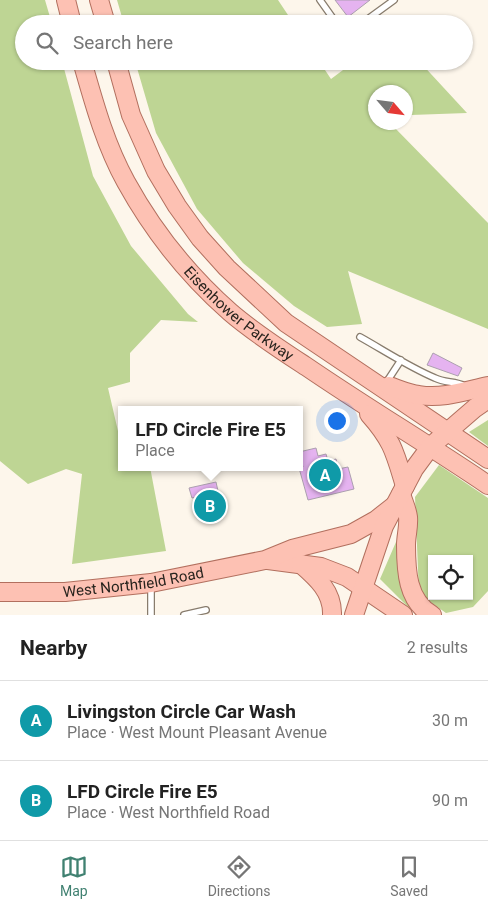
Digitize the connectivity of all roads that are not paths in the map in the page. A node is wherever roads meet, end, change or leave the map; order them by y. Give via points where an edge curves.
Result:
1 (66, 0) edge
2 (99, 0) edge
3 (320, 0) edge
4 (394, 0) edge
5 (70, 15) edge
6 (103, 15) edge
7 (331, 15) edge
8 (373, 15) edge
9 (84, 70) edge
10 (118, 70) edge
11 (360, 337) dead end
12 (401, 360) junction
13 (376, 382) junction
14 (480, 388) edge
15 (488, 399) edge
16 (357, 401) junction
17 (447, 432) junction
18 (432, 446) junction
19 (488, 459) edge
20 (488, 486) edge
21 (400, 495) junction
22 (265, 560) junction
23 (302, 564) junction
24 (151, 582) junction
25 (363, 587) junction
26 (0, 592) edge
27 (206, 610) dead end
28 (151, 615) edge
29 (184, 615) edge
30 (332, 615) edge
31 (354, 615) edge
32 (403, 615) edge
33 (432, 615) edge

1 - 5 main road
2 - 6 main road
3 - 7 lane
4 - 8 lane
9 - 16 main road, Eisenhower Parkway via 98,121 125,181 174,255 232,314
10 - 13 main road, Eisenhower Parkway via 131,115 156,171 200,238 286,323
11 - 12 lane
12 - 13 lane
12 - 14 lane via 438,380
13 - 14 main road via 432,397
13 - 17 main road, Eisenhower Parkway
15 - 17 main road
16 - 18 main road, Eisenhower Parkway
16 - 21 main road via 390,440
17 - 18 main road
17 - 19 main road, Eisenhower Parkway
18 - 20 main road, Eisenhower Parkway
18 - 21 main road via 414,468
21 - 22 main road via 364,528
21 - 25 main road via 384,526
21 - 33 main road via 408,517 406,544 412,592 417,603
22 - 23 main road
22 - 24 main road, West Northfield Road
23 - 25 main road via 348,577
23 - 30 main road via 326,589
24 - 26 main road, West Northfield Road via 65,592
24 - 28 lane
25 - 31 main road
25 - 32 main road
27 - 29 lane

